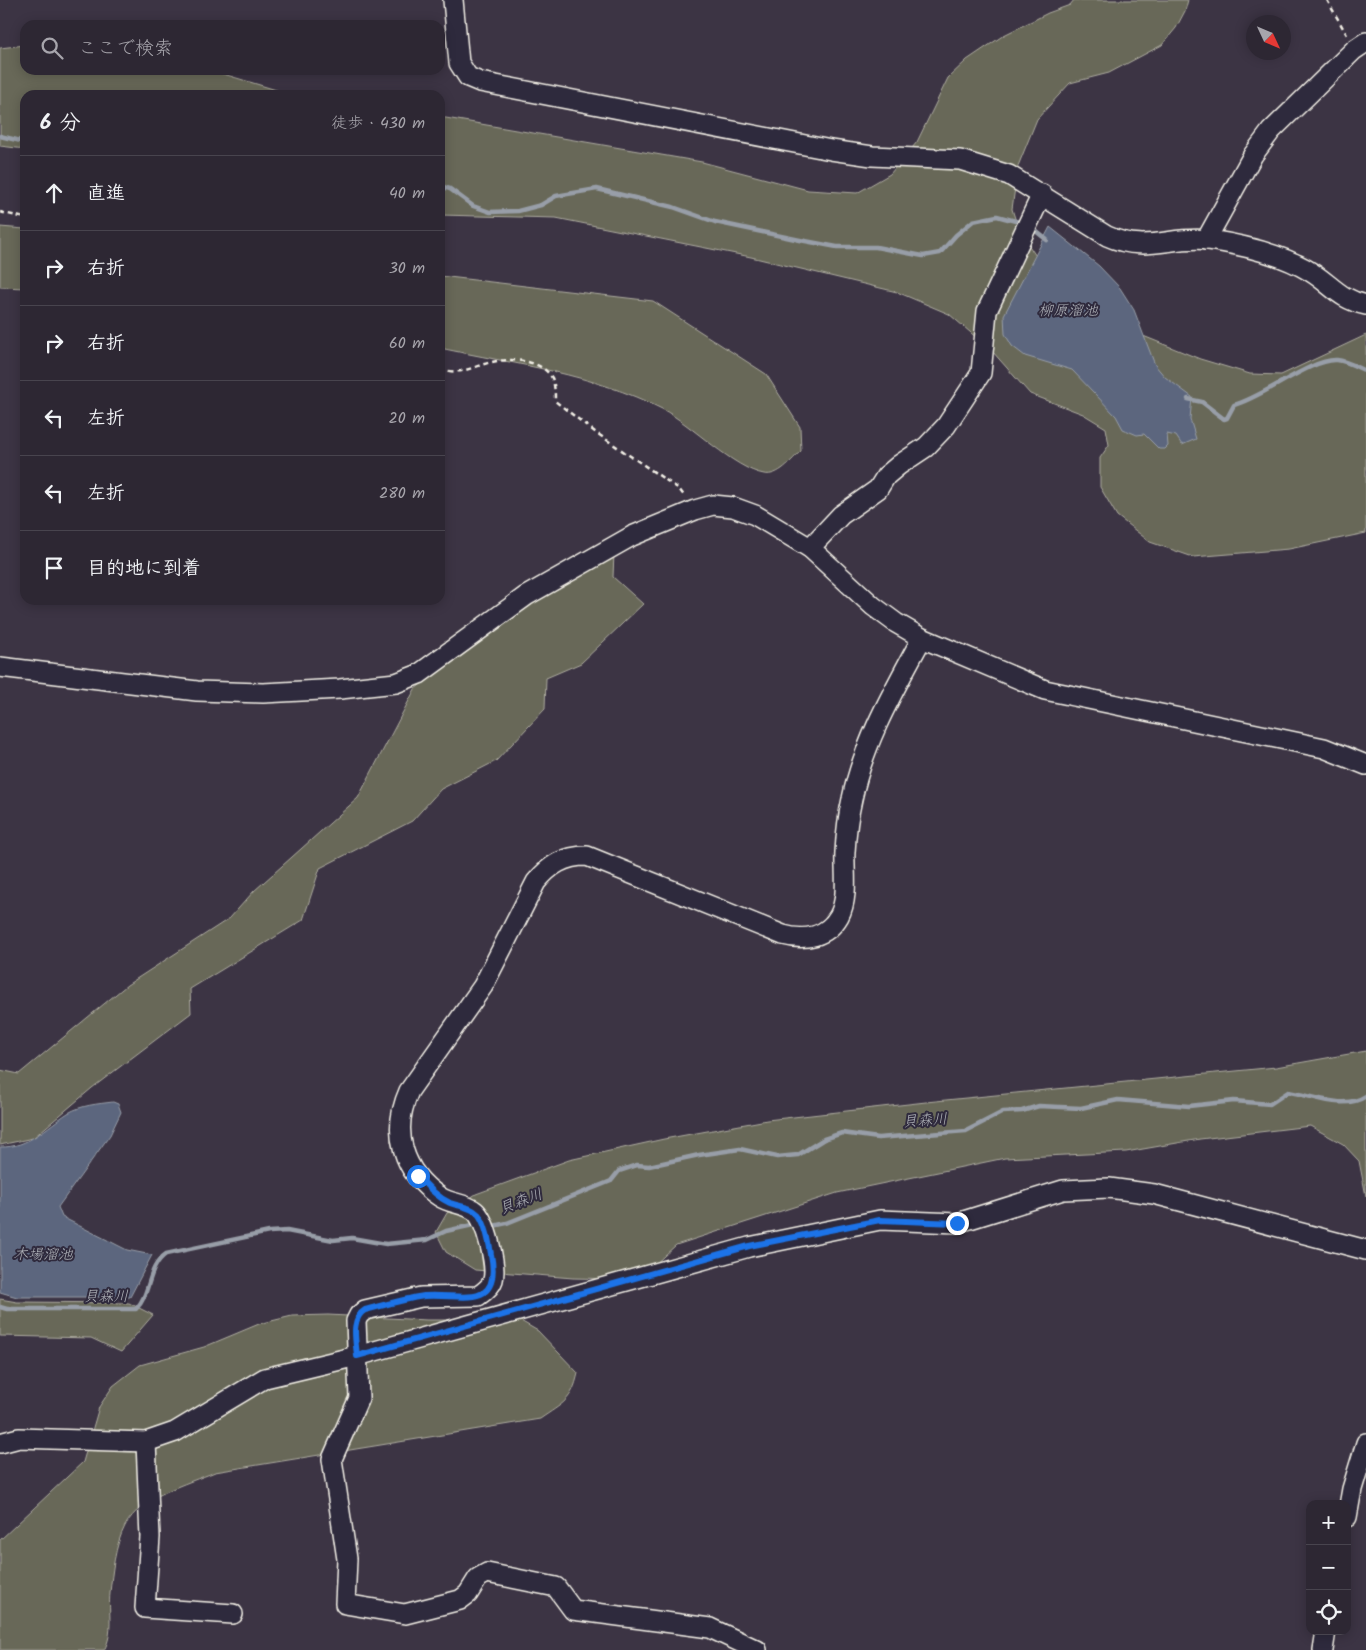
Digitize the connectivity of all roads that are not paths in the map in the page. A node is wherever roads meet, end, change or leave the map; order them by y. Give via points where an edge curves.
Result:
1 (453, 0) edge
2 (1360, 46) edge
3 (1042, 194) junction
4 (1206, 240) junction
5 (1366, 305) edge
6 (810, 548) junction
7 (922, 638) junction
8 (0, 667) edge
9 (1366, 765) edge
10 (1366, 1250) edge
11 (357, 1356) junction
12 (146, 1442) junction
13 (0, 1443) edge
14 (1366, 1443) edge
15 (1350, 1500) edge
16 (232, 1614) dead end
17 (1325, 1635) edge
18 (757, 1650) edge
19 (1322, 1650) edge

1 - 3 street via 459,63 468,77 480,82 831,150 872,156 960,160 1010,175
2 - 4 street via 1271,131 1253,155
3 - 4 street via 1119,242 1134,245
3 - 6 street via 987,311 981,373 946,426 926,447 899,465 886,476 878,489 841,515
4 - 5 street via 1289,261 1352,302
6 - 7 street via 873,606
6 - 8 street via 755,515 734,507 713,505 695,510 632,536 526,596 419,674 396,683 272,693 198,691
7 - 9 street via 1045,690 1324,748
7 - 11 street via 886,704 861,764 847,825 842,908 835,922 822,932 807,938 783,935 587,856 562,860 536,882 483,986 409,1091 399,1125 402,1146 418,1176 440,1197 468,1207 482,1219 494,1269 493,1280 484,1292 470,1297 421,1297 365,1310 356,1322
10 - 11 street via 1154,1194 1109,1188 1063,1190 957,1223 880,1220 749,1246
11 - 12 street via 265,1378 175,1432
11 - 18 street via 359,1398 332,1458 347,1559 345,1604 404,1614 460,1600 478,1578 487,1573 556,1587 573,1610 710,1628
12 - 13 street via 19,1438
12 - 16 street via 150,1537 145,1608
14 - 15 street
17 - 19 street

